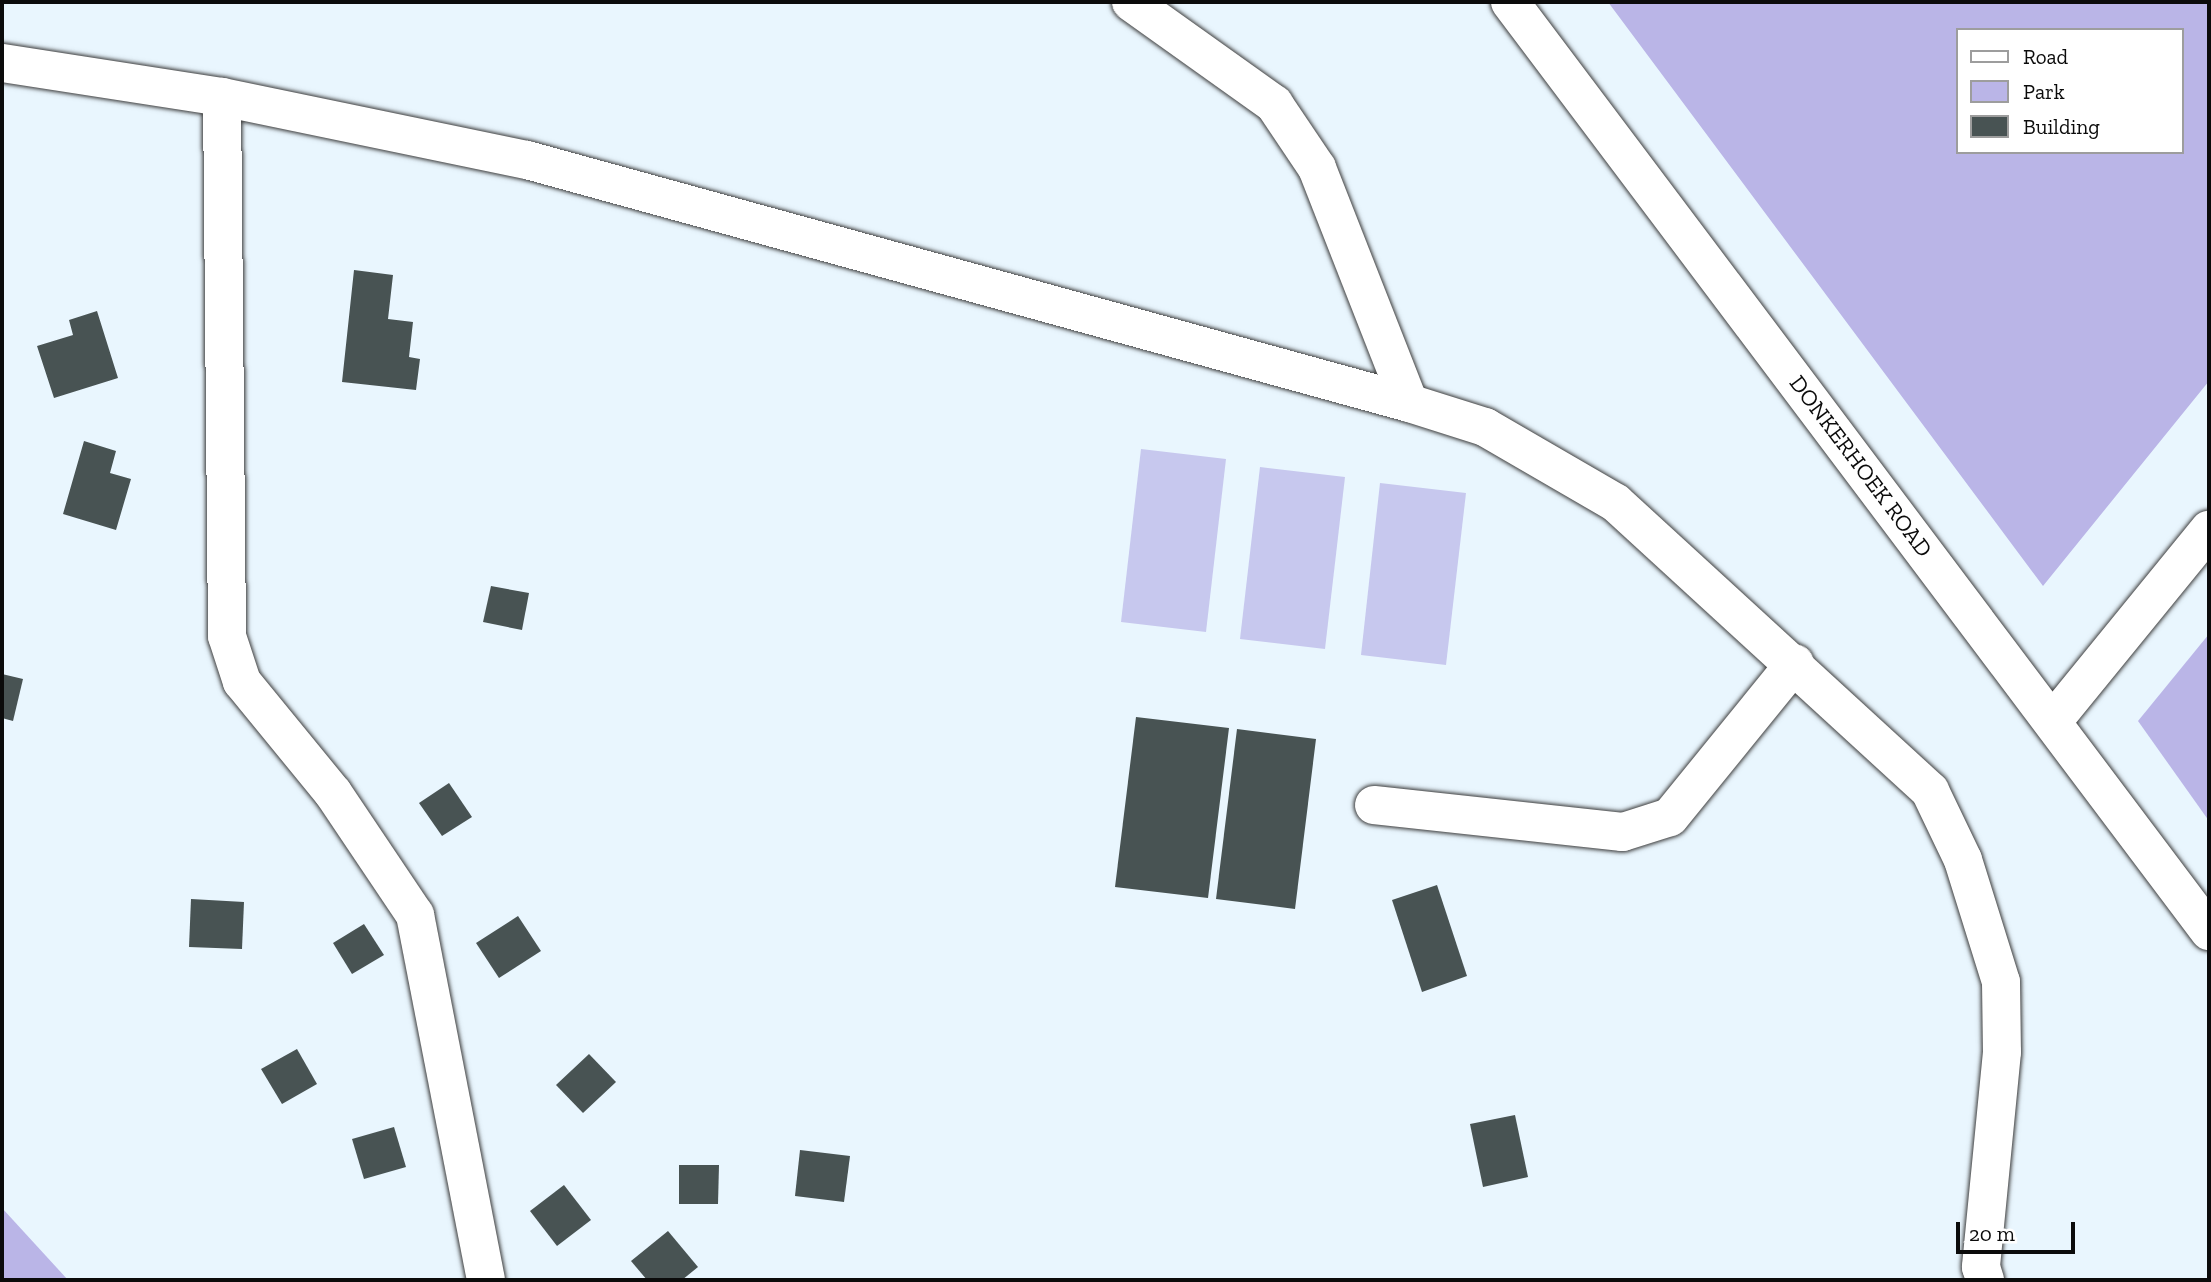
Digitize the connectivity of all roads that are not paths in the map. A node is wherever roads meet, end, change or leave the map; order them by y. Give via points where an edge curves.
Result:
1 (1131, 2) edge
2 (1510, 2) edge
3 (2, 63) edge
4 (222, 97) junction
5 (1409, 403) junction
6 (2209, 530) edge
7 (1795, 663) junction
8 (2053, 721) junction
9 (1374, 805) dead end
10 (2209, 931) edge
11 (486, 1280) edge
12 (1985, 1280) edge

1 - 5 street via 1274,104 1317,168
2 - 8 street, DONKERHOEK ROAD
3 - 4 street
4 - 5 street via 527,160
4 - 11 street via 227,636 242,682 341,804 415,915
5 - 7 street via 1485,427 1616,503
6 - 8 street
7 - 9 street via 1670,817 1623,832
7 - 12 street via 1930,791 1985,915 2001,982 2002,1052 1982,1253
8 - 10 street, DONKERHOEK ROAD

